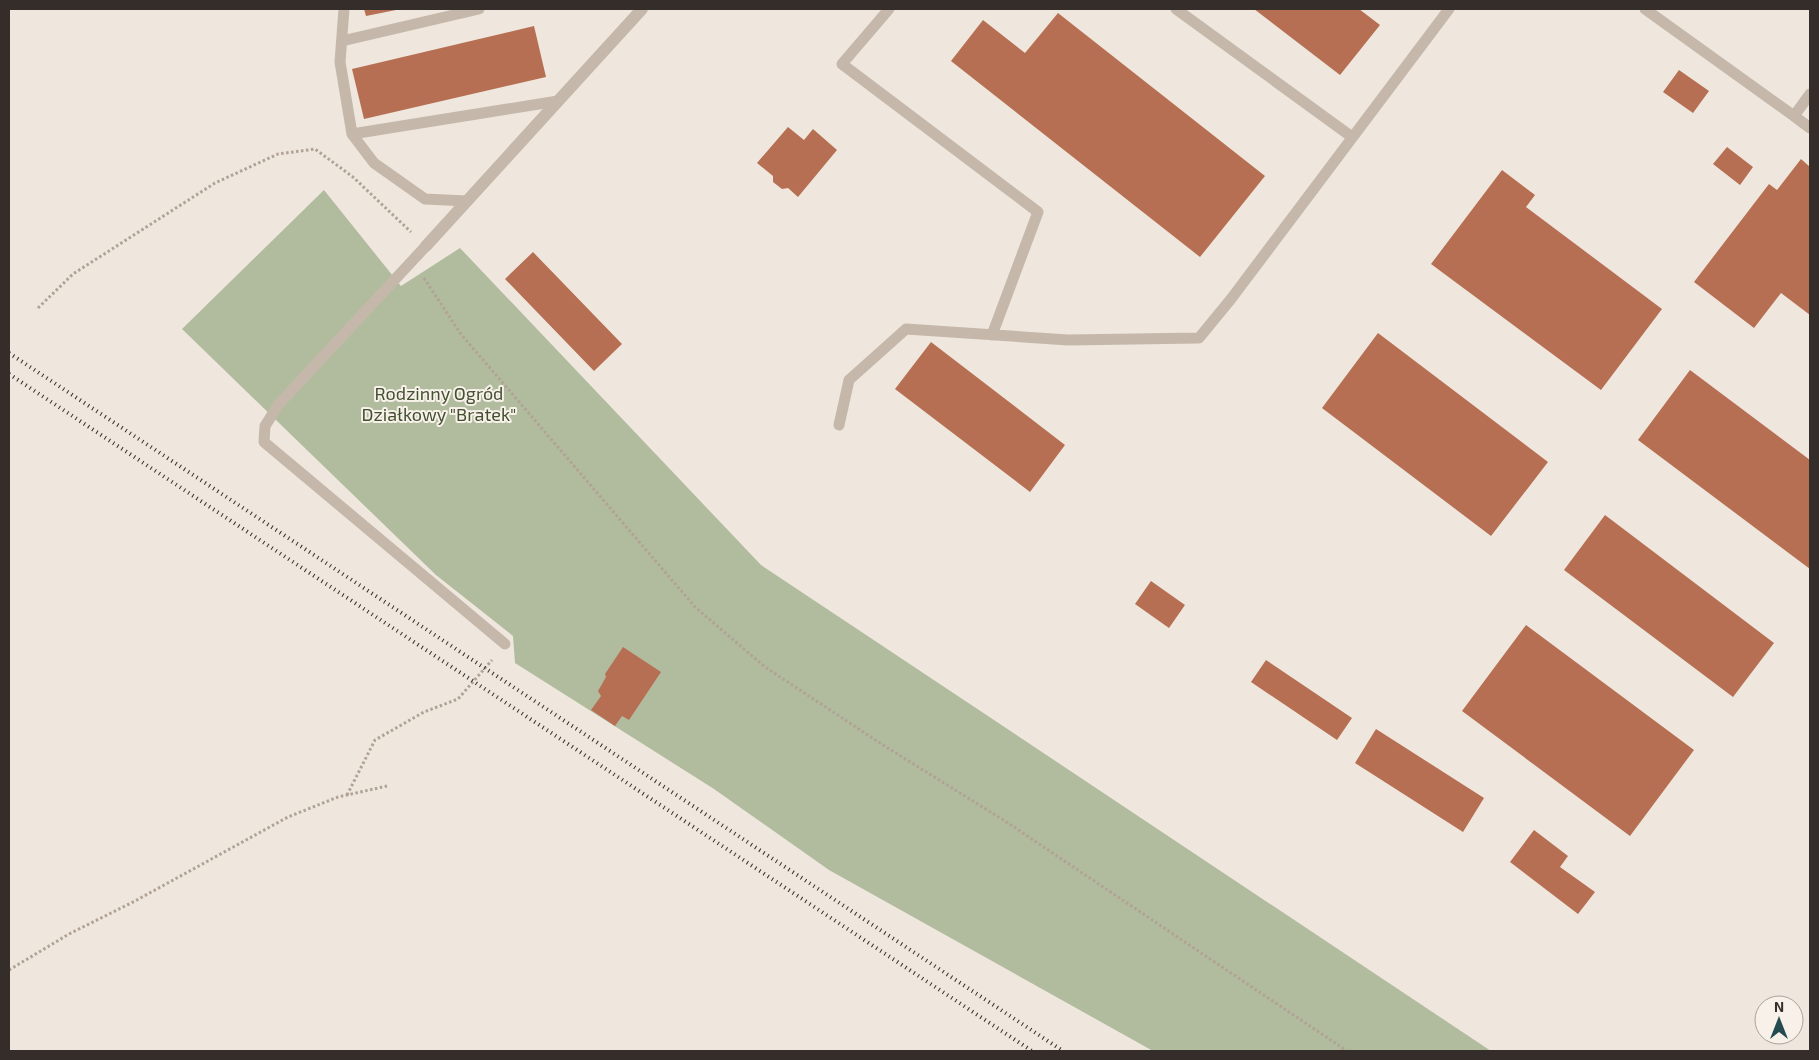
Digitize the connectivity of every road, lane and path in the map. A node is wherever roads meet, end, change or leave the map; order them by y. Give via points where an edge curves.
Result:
1 (344, 9) edge
2 (479, 9) edge
3 (642, 9) edge
4 (889, 9) edge
5 (1176, 9) edge
6 (1449, 9) edge
7 (1645, 9) edge
8 (342, 41) junction
9 (1810, 94) edge
10 (558, 100) junction
11 (1794, 116) junction
12 (1810, 128) edge
13 (352, 134) junction
14 (1352, 137) junction
15 (467, 201) junction
16 (426, 246) junction
17 (413, 261) junction
18 (38, 308) dead end
19 (992, 335) junction
20 (839, 424) dead end
21 (505, 644) joint
22 (387, 786) dead end
23 (346, 795) junction
24 (9, 970) edge
25 (1347, 1051) edge

1 - 8 lane
2 - 8 lane
3 - 10 street
4 - 19 lane via 842,64 1038,212
5 - 14 lane
6 - 14 lane
7 - 11 lane
8 - 13 lane via 340,62
9 - 11 lane
10 - 13 lane
10 - 15 street
11 - 12 lane
13 - 15 lane via 374,163 425,200
14 - 19 lane via 1199,338 1068,340
15 - 16 street
16 - 17 lane
16 - 18 path via 353,178 314,149 278,154 215,183 130,236 73,274
17 - 21 lane via 279,404 265,426 264,442
17 - 25 path via 460,333 582,478 695,607 765,667 1005,821
19 - 20 lane via 906,329 849,380
21 - 23 path via 458,699 424,712 375,740
22 - 23 path
23 - 24 path via 288,817 69,934

